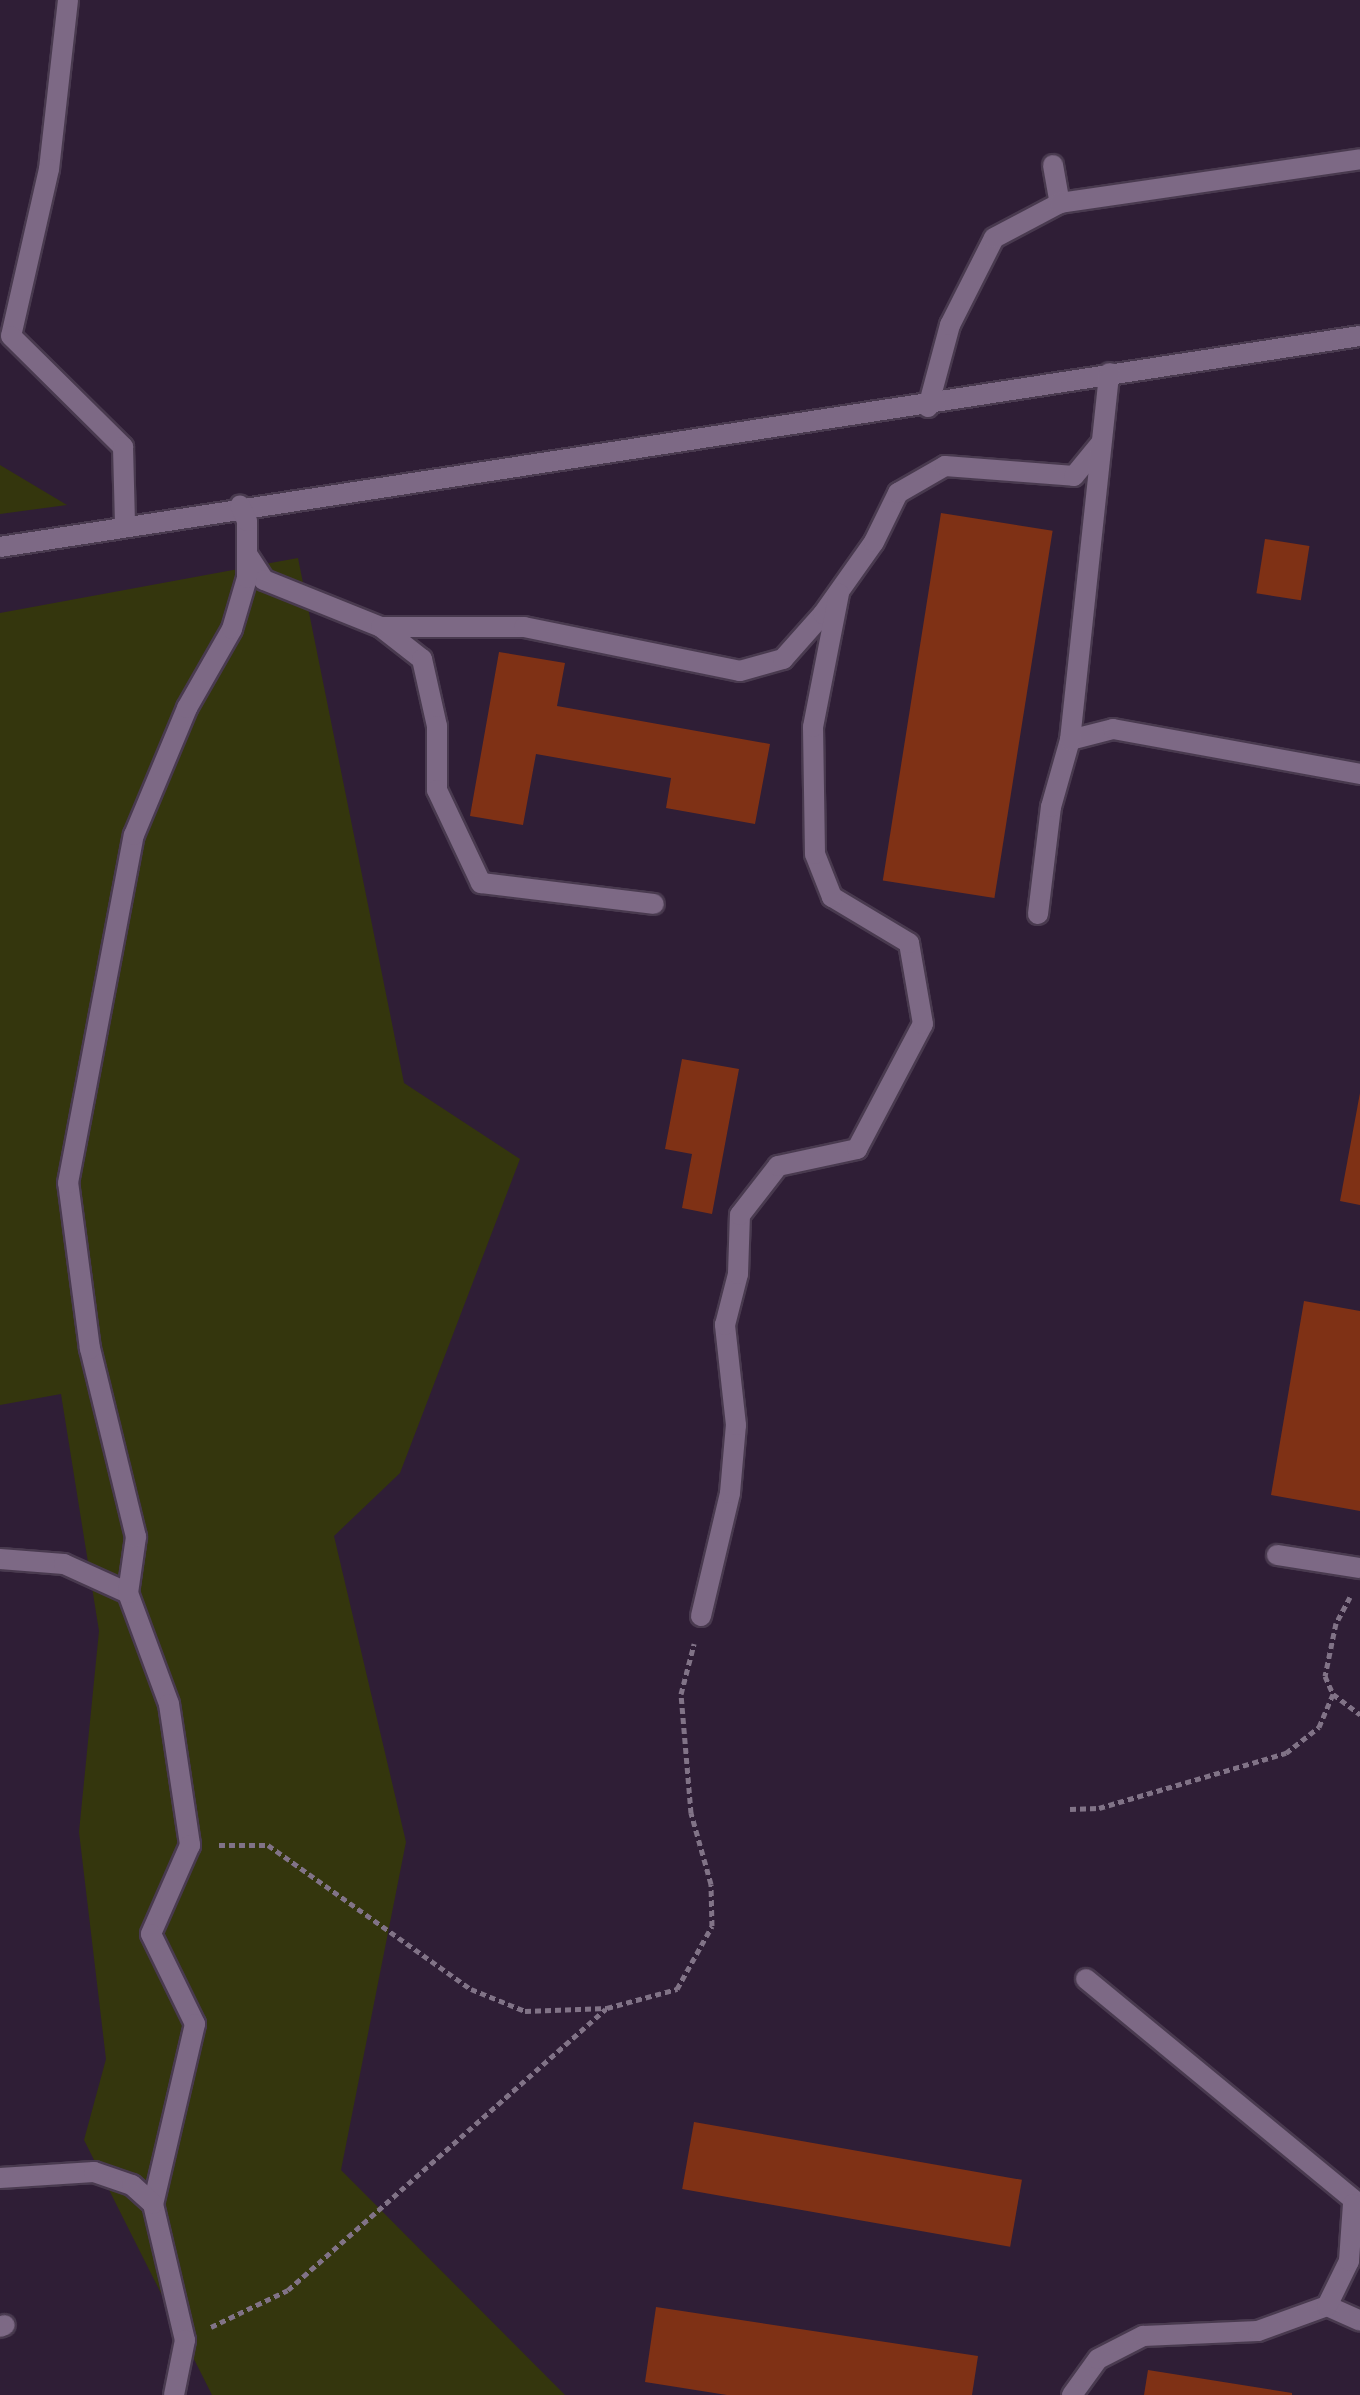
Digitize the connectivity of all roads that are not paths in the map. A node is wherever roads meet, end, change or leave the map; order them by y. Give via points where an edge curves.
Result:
1 (68, 0) edge
2 (1360, 159) edge
3 (1053, 165) dead end
4 (1060, 203) junction
5 (1360, 336) edge
6 (1109, 373) junction
7 (928, 407) junction
8 (1101, 443) junction
9 (240, 505) junction
10 (125, 525) junction
11 (0, 547) edge
12 (247, 554) junction
13 (839, 593) junction
14 (381, 627) junction
15 (1070, 740) junction
16 (1360, 774) edge
17 (654, 904) dead end
18 (1038, 914) dead end
19 (1277, 1555) dead end
20 (0, 1559) edge
21 (1360, 1568) edge
22 (128, 1593) junction
23 (701, 1616) road end
24 (1086, 1979) dead end
25 (0, 2178) edge
26 (153, 2204) junction
27 (1356, 2204) edge
28 (1327, 2306) junction
29 (1360, 2321) edge
30 (174, 2395) edge
31 (1072, 2395) edge

1 - 10 street via 49,169 11,336 123,447
2 - 4 street
3 - 4 street
4 - 7 street via 994,238 950,325
5 - 6 street
6 - 7 street
6 - 8 street
7 - 9 street
8 - 13 street via 1074,476 945,466 898,493
8 - 15 street
9 - 10 street
9 - 12 street
10 - 11 street
12 - 14 street via 264,580
12 - 22 street via 232,629 187,708 134,835 68,1183 90,1349 136,1537
13 - 14 street via 783,659 740,671 524,627
13 - 23 street via 813,727 815,854 832,897 909,943 923,1024 857,1149 778,1166 740,1215 738,1274 725,1325 736,1425 731,1479
14 - 17 street via 422,659 437,726 437,790 481,883
15 - 16 street via 1113,729
15 - 18 street via 1051,807
19 - 21 street
20 - 22 street via 64,1564
22 - 26 street via 169,1704 190,1845 151,1934 195,2024
24 - 27 street
25 - 26 street via 94,2172 132,2185
26 - 30 street via 185,2340
27 - 28 street via 1349,2261
28 - 29 street
28 - 31 street via 1258,2331 1143,2336 1098,2359

